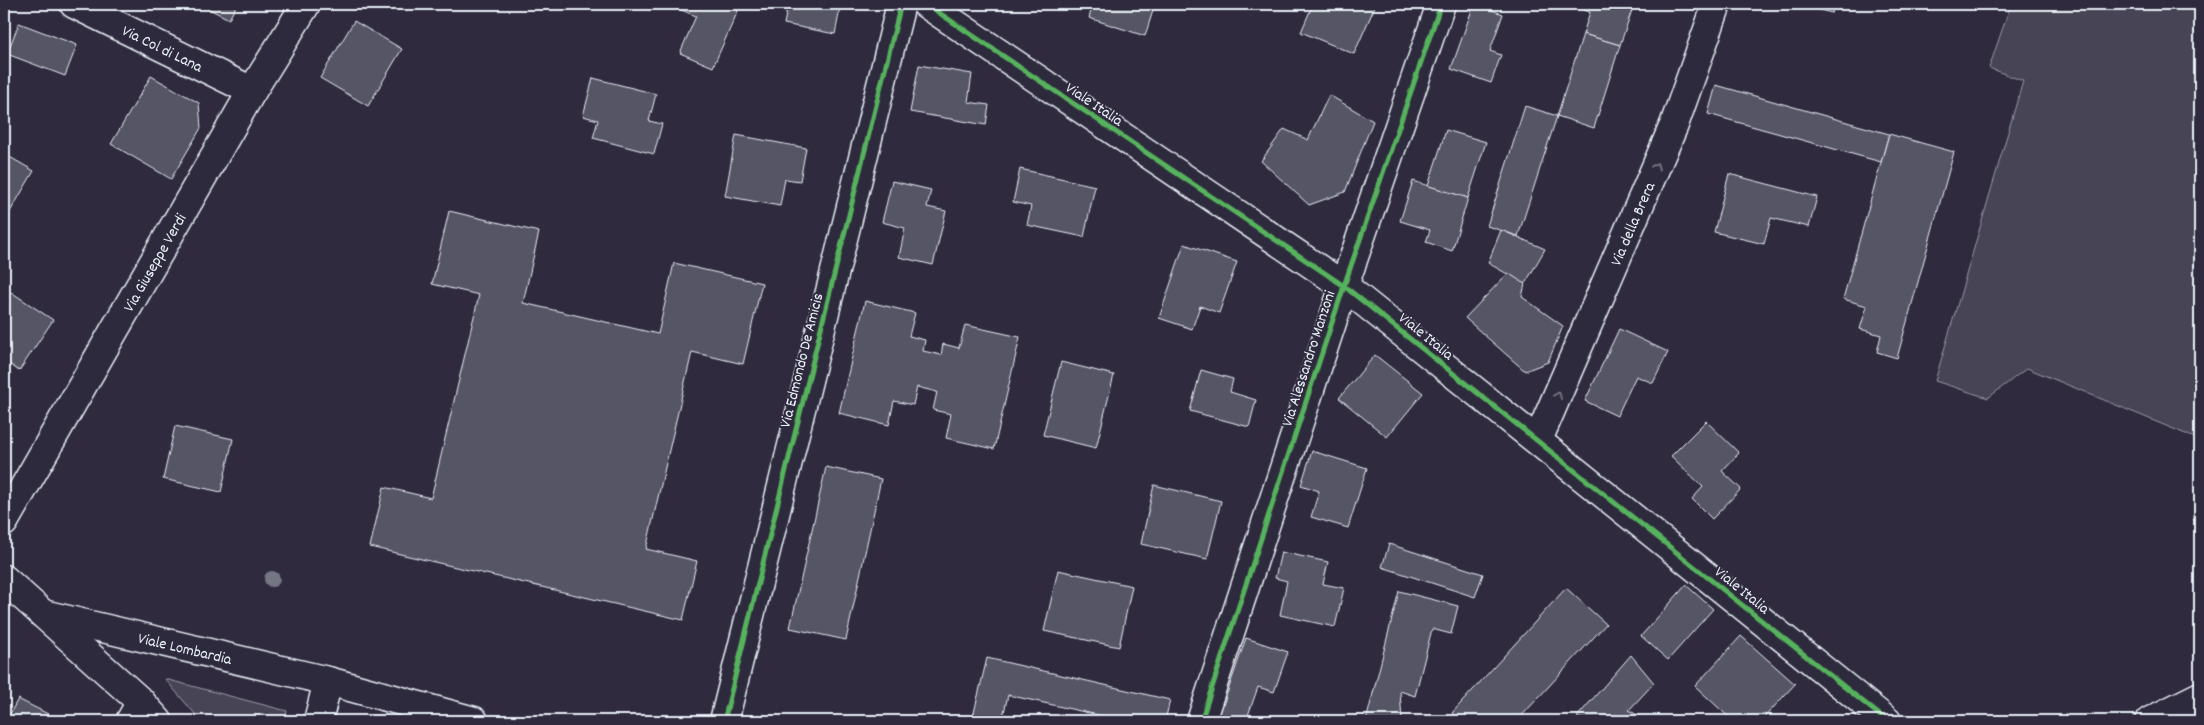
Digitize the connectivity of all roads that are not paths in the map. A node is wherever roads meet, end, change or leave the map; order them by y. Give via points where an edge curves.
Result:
1 (74, 4) edge
2 (306, 4) edge
3 (901, 4) edge
4 (926, 4) edge
5 (1441, 4) edge
6 (1717, 4) edge
7 (252, 91) junction
8 (1344, 286) junction
9 (1538, 440) junction
10 (4, 522) edge
11 (4, 579) edge
12 (43, 614) junction
13 (328, 681) junction
14 (2200, 696) edge
15 (143, 715) edge
16 (318, 721) edge
17 (474, 721) edge
18 (724, 721) edge
19 (1201, 721) edge
20 (1887, 721) edge
21 (2150, 721) edge

1 - 7 street, Via Col di Lana
2 - 7 street, Via Giuseppe Verdi
3 - 18 street, Via Edmondo De Amicis
4 - 8 street, Viale Italia
5 - 8 street, Via Alessandro Manzoni
9 -> 6 street, Via della Brera via 1674,125
7 - 10 street, Via Giuseppe Verdi
8 - 9 street, Viale Italia
8 - 19 street, Via Alessandro Manzoni
9 - 20 street, Viale Italia
11 - 12 street, Viale Lombardia
12 - 13 street, Viale Lombardia
12 - 15 street, Viale Lombardia
13 - 16 street
13 - 17 street, Viale Lombardia
14 - 21 street

